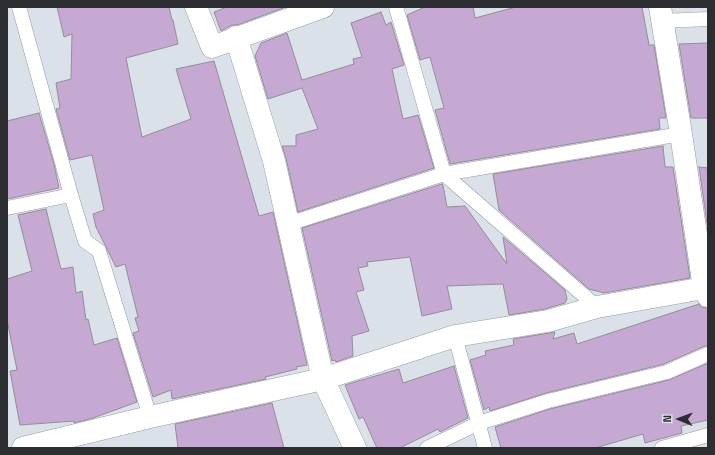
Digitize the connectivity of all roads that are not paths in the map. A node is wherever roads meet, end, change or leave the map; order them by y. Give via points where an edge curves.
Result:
1 (19, 7) edge
2 (196, 7) edge
3 (396, 7) edge
4 (311, 9) edge
5 (661, 14) edge
6 (708, 20) edge
7 (236, 37) junction
8 (681, 134) junction
9 (444, 174) junction
10 (71, 195) junction
11 (7, 208) edge
12 (288, 224) junction
13 (707, 291) edge
14 (597, 307) junction
15 (455, 336) junction
16 (708, 354) edge
17 (323, 379) junction
18 (150, 417) junction
19 (479, 423) junction
20 (708, 435) edge
21 (23, 448) edge
22 (355, 448) edge
23 (427, 448) edge
24 (485, 448) edge
25 (662, 448) edge

1 - 10 lane
2 - 7 street via 212,47
3 - 9 lane
4 - 7 street
5 - 6 lane
5 - 8 street
7 - 12 street via 274,161
8 - 9 lane
8 - 13 street
9 - 12 lane
9 - 14 lane
10 - 11 lane
10 - 18 lane via 86,241 99,251
12 - 17 street
13 - 14 street
14 - 15 street via 548,321
15 - 17 street
15 - 19 lane
16 - 19 lane via 667,372 548,402
17 - 18 street
17 - 22 street
18 - 21 street
19 - 23 lane
19 - 24 lane
20 - 25 lane

